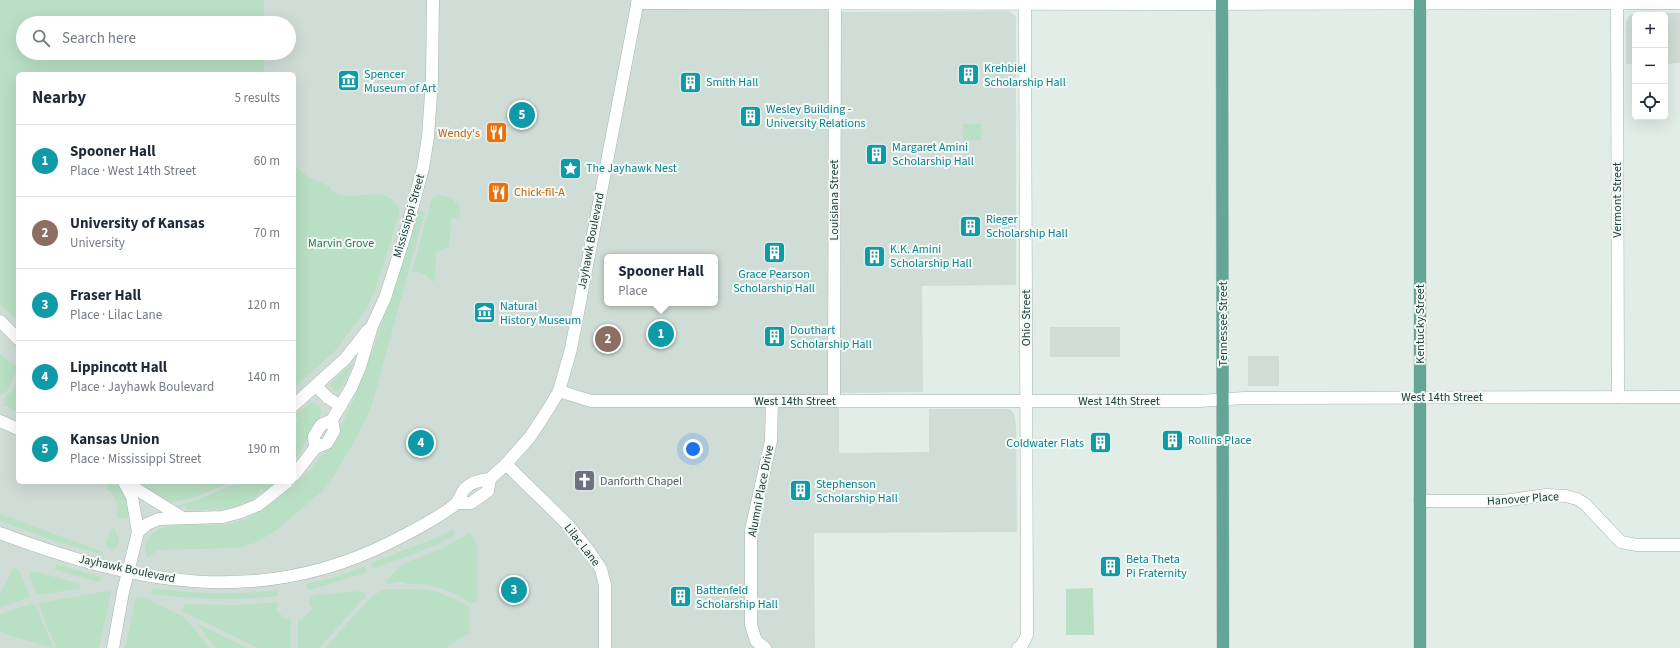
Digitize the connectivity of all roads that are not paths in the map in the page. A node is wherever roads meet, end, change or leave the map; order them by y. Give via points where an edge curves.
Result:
1 (432, 0) edge
2 (637, 1) edge
3 (834, 2) edge
4 (1025, 2) edge
5 (1222, 2) edge
6 (1420, 2) edge
7 (1565, 2) edge
8 (1617, 3) junction
9 (1680, 3) edge
10 (0, 321) edge
11 (372, 326) junction
12 (16, 336) edge
13 (316, 386) junction
14 (558, 391) junction
15 (1420, 397) junction
16 (1618, 397) junction
17 (1680, 397) edge
18 (1223, 399) junction
19 (772, 401) junction
20 (834, 401) junction
21 (1026, 401) junction
22 (296, 403) edge
23 (341, 406) junction
24 (0, 421) edge
25 (16, 428) edge
26 (506, 464) junction
27 (296, 472) edge
28 (126, 484) edge
29 (128, 484) edge
30 (284, 484) edge
31 (1420, 502) junction
32 (183, 518) junction
33 (0, 532) edge
34 (138, 532) junction
35 (1680, 545) edge
36 (128, 572) junction
37 (113, 648) edge
38 (605, 648) edge
39 (765, 648) edge
40 (1018, 648) edge
41 (1223, 648) edge
42 (1420, 648) edge

1 - 11 street, Mississippi Street via 432,79 424,168 405,235
2 - 3 street
2 - 14 street, Jayhawk Boulevard via 571,349
3 - 4 street
3 - 20 street, Louisiana Street
4 - 5 street
4 - 21 street, Ohio Street
5 - 6 street
5 - 18 main road, Tennessee Street
6 - 7 street
6 - 15 main road, Kentucky Street
7 - 8 street
8 - 9 street
8 - 16 street, Vermont Street
10 - 12 street
11 - 13 street via 345,359
11 - 23 street, Mississippi Street via 360,367
13 - 22 street
13 - 23 street
14 - 19 street, West 14th Street via 591,401
14 - 26 street, Jayhawk Boulevard via 530,437
15 - 16 street, West 14th Street
15 - 18 street, West 14th Street
15 - 31 main road, Kentucky Street
16 - 17 street, West 14th Street
18 - 21 street, West 14th Street
18 - 41 main road, Tennessee Street
19 - 20 street, West 14th Street
19 - 39 street, Alumni Place Drive via 771,441 750,530 750,625 756,641
20 - 21 street, West 14th Street
21 - 40 street, Ohio Street via 1027,635
23 - 27 street, Mississippi Street via 332,420 334,431 327,443 315,448
24 - 25 street
26 - 36 street, Jayhawk Boulevard via 490,479 478,480 462,491 458,503 448,510 391,542 336,564 293,576 250,582 201,582
26 - 38 street, Lilac Lane via 569,526 601,569 605,585
28 - 34 street via 132,497
29 - 32 street
30 - 32 street via 258,505 242,512 223,517
31 - 35 street, Hanover Place via 1503,501 1546,495 1566,496 1586,504 1621,542 1637,545
31 - 42 main road, Kentucky Street
32 - 34 street via 159,519 147,524
33 - 36 street, Jayhawk Boulevard via 79,560
34 - 36 street
36 - 37 street

